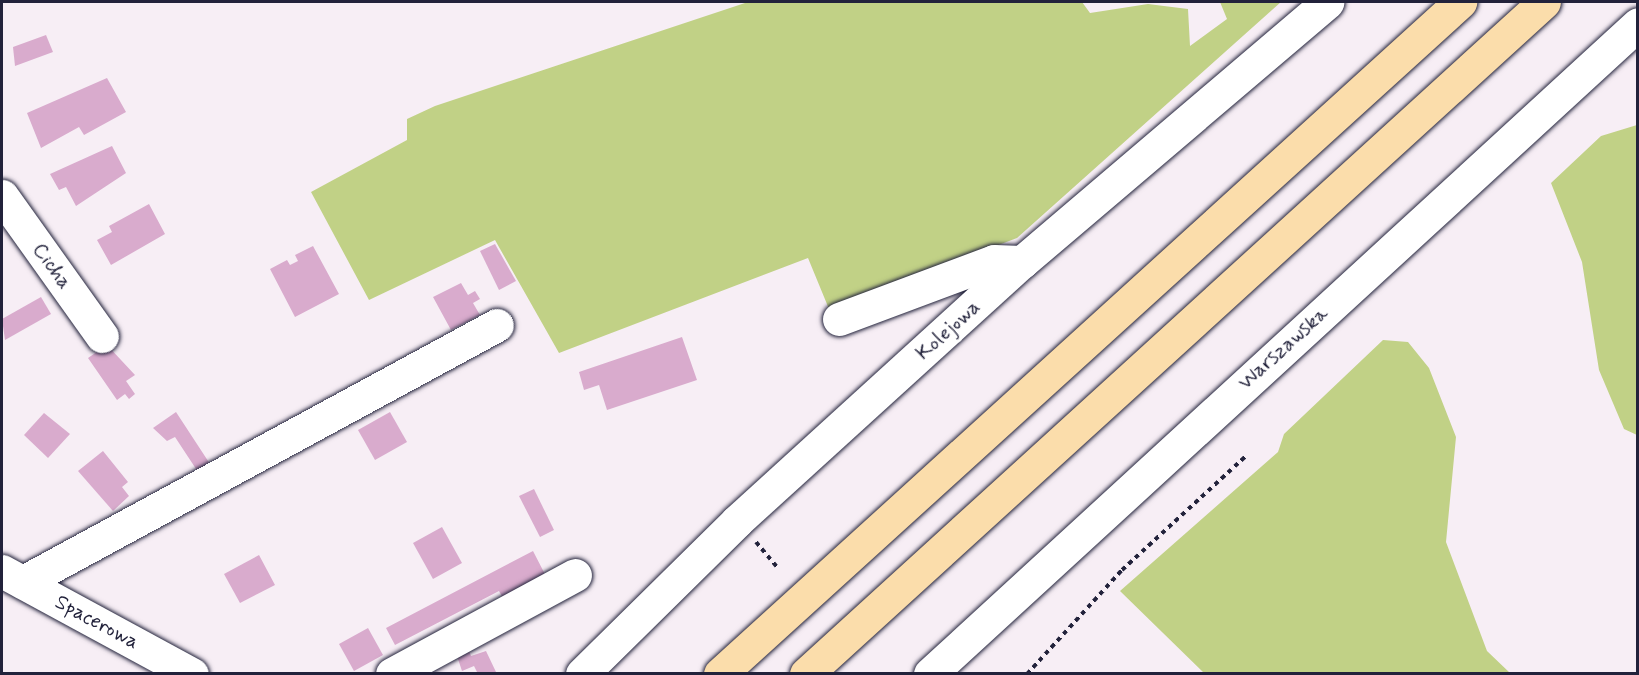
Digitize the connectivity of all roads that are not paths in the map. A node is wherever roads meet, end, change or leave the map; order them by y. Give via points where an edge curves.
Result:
1 (1327, 2) edge
2 (1460, 2) edge
3 (1544, 2) edge
4 (1638, 24) edge
5 (2, 196) edge
6 (1022, 262) junction
7 (839, 319) dead end
8 (497, 325) dead end
9 (102, 336) dead end
10 (575, 575) dead end
11 (12, 577) edge
12 (192, 674) edge
13 (392, 674) edge
14 (582, 674) edge
15 (720, 674) edge
16 (806, 674) edge
17 (930, 674) edge

1 - 6 street, Kolejowa
2 - 15 highway
3 - 16 highway
4 - 17 street, Warszawska
5 - 9 street, Cicha
6 - 7 street via 994,261
6 - 14 street, Kolejowa via 737,521
8 - 11 street
10 - 13 street
11 - 12 street, Spacerowa

